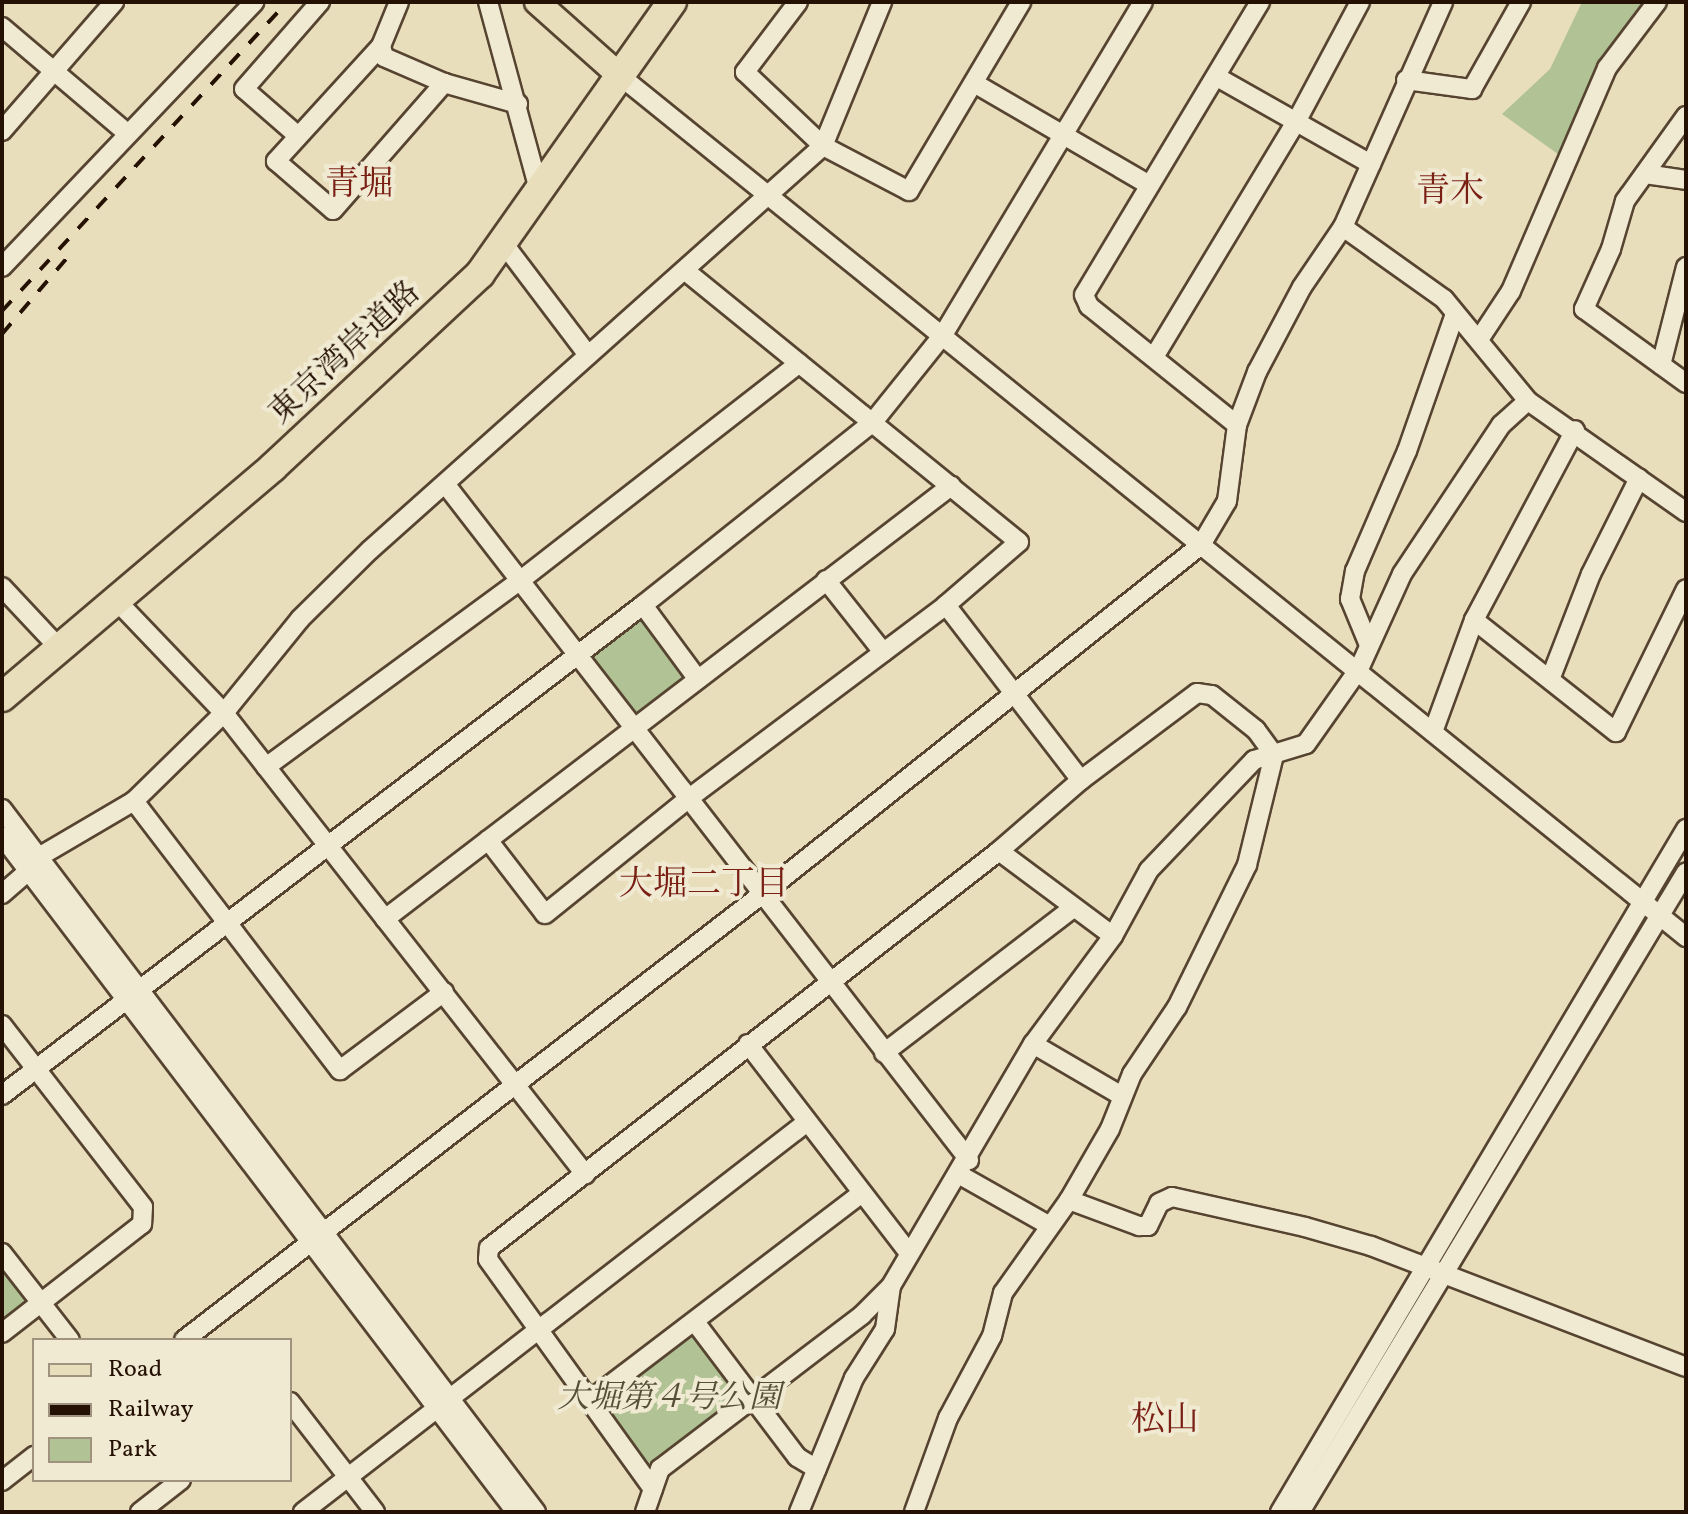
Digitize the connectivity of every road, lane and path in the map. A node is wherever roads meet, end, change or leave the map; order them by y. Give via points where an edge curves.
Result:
1 (114, 2) edge
2 (254, 2) edge
3 (320, 2) edge
4 (399, 2) edge
5 (488, 2) edge
6 (537, 2) edge
7 (672, 2) edge
8 (798, 2) edge
9 (1021, 2) edge
10 (1143, 2) edge
11 (1260, 2) edge
12 (1360, 2) edge
13 (1443, 2) edge
14 (1521, 2) edge
15 (1657, 2) edge
16 (880, 3) edge
17 (2, 27) edge
18 (381, 46) junction
19 (53, 72) junction
20 (619, 75) junction
21 (1217, 77) junction
22 (1406, 80) junction
23 (444, 83) junction
24 (974, 83) junction
25 (518, 104) junction
26 (1686, 116) edge
27 (1296, 122) junction
28 (2, 131) edge
29 (127, 133) junction
30 (297, 135) junction
31 (1066, 136) junction
32 (823, 146) junction
33 (1371, 164) junction
34 (1645, 174) junction
35 (1686, 180) edge
36 (1149, 185) junction
37 (540, 193) junction
38 (770, 196) junction
39 (1343, 227) junction
40 (504, 244) junction
41 (2, 267) edge
42 (1686, 267) edge
43 (685, 271) junction
44 (1455, 314) junction
45 (943, 335) junction
46 (1480, 338) junction
47 (588, 355) junction
48 (1154, 357) junction
49 (799, 363) junction
50 (1661, 365) junction
51 (1686, 383) edge
52 (1528, 401) junction
53 (873, 422) junction
54 (1237, 425) junction
55 (1575, 430) junction
56 (1639, 478) junction
57 (446, 485) junction
58 (951, 486) junction
59 (1686, 512) edge
60 (1201, 545) junction
61 (522, 579) junction
62 (826, 580) junction
63 (2, 587) edge
64 (1686, 589) edge
65 (116, 600) junction
66 (643, 605) junction
67 (946, 605) junction
68 (1474, 620) junction
69 (1369, 645) junction
70 (59, 648) junction
71 (883, 652) junction
72 (577, 654) junction
73 (1359, 669) junction
74 (696, 677) junction
75 (1551, 677) junction
76 (1014, 691) junction
77 (2, 697) edge
78 (224, 713) junction
79 (633, 727) junction
80 (1433, 732) junction
81 (1274, 755) junction
82 (266, 767) junction
83 (1081, 780) junction
84 (688, 799) junction
85 (134, 801) junction
86 (2, 809) edge
87 (1686, 829) edge
88 (2, 836) edge
89 (488, 840) junction
90 (326, 846) junction
91 (999, 851) junction
92 (32, 865) junction
93 (1686, 872) edge
94 (765, 892) junction
95 (2, 894) edge
96 (1643, 902) junction
97 (1072, 909) junction
98 (1661, 913) junction
99 (385, 919) junction
100 (1686, 920) edge
101 (227, 921) junction
102 (1113, 936) junction
103 (1686, 937) edge
104 (830, 979) junction
105 (444, 992) junction
106 (133, 993) junction
107 (2, 1025) edge
108 (748, 1044) junction
109 (1033, 1044) junction
110 (884, 1053) junction
111 (35, 1068) junction
112 (516, 1085) junction
113 (2, 1095) edge
114 (1122, 1096) junction
115 (807, 1122) junction
116 (965, 1167) junction
117 (585, 1174) junction
118 (862, 1193) junction
119 (1069, 1200) junction
120 (1050, 1226) junction
121 (316, 1235) junction
122 (2, 1253) edge
123 (909, 1253) junction
124 (1432, 1271) junction
125 (891, 1286) junction
126 (41, 1303) junction
127 (695, 1322) junction
128 (539, 1331) junction
129 (2, 1333) edge
130 (68, 1338) edge
131 (187, 1338) edge
132 (1686, 1367) edge
133 (752, 1398) junction
134 (589, 1401) junction
135 (444, 1404) junction
136 (292, 1405) edge
137 (32, 1458) edge
138 (817, 1469) junction
139 (349, 1477) junction
140 (2, 1481) edge
141 (177, 1482) edge
142 (653, 1489) junction
143 (140, 1512) edge
144 (303, 1512) edge
145 (375, 1512) edge
146 (516, 1512) edge
147 (536, 1512) edge
148 (645, 1512) edge
149 (799, 1512) edge
150 (914, 1512) edge
151 (1280, 1512) edge
152 (1300, 1512) edge

1 - 19 street
2 - 29 street via 217,46
3 - 30 street via 244,89
4 - 18 street
5 - 25 street
6 - 20 main road
7 - 20 highway, 東京湾岸道路
8 - 32 street via 745,72
9 - 24 street
10 - 31 street
11 - 21 street
12 - 27 street
13 - 22 street
14 - 22 street via 1472,89
15 - 46 street via 1607,68 1511,291
16 - 32 street
17 - 19 street
18 - 23 street via 392,64
18 - 30 street
19 - 28 street
19 - 29 street
20 - 37 highway, 東京湾岸道路
20 - 38 street
21 - 27 street
21 - 36 street
22 - 33 street
23 - 25 street
23 - 30 street via 333,210 276,161
24 - 31 street
24 - 32 street via 909,191
25 - 37 street
26 - 34 street
27 - 33 street
27 - 48 street
29 - 41 street
31 - 36 street
31 - 45 street
32 - 38 street
33 - 39 street
34 - 35 street
34 - 50 street via 1625,201 1584,309
36 - 48 street via 1084,295 1089,306
37 - 40 highway, 東京湾岸道路
38 - 43 street
38 - 45 street
39 - 44 street via 1412,273
39 - 54 street via 1275,333
40 - 47 street
40 - 65 highway, 東京湾岸道路 via 431,323
42 - 50 street
43 - 47 street
43 - 49 street
44 - 46 street
44 - 69 street via 1407,451 1355,571 1350,599
45 - 53 street
45 - 60 street
46 - 52 street
47 - 57 street
48 - 54 street
49 - 53 street
49 - 61 street
50 - 51 street
52 - 55 street
52 - 69 street via 1501,425 1468,472 1402,574
53 - 58 street
53 - 66 street
54 - 60 street via 1227,501
55 - 56 street
55 - 68 street
56 - 59 street
56 - 75 street via 1591,574
57 - 61 street
57 - 78 street via 300,619
58 - 62 street
58 - 67 street via 1019,542
60 - 73 street
60 - 76 street
61 - 72 street
61 - 82 street
62 - 71 street
62 - 74 street
63 - 70 street
64 - 75 street via 1616,732
65 - 70 highway, 東京湾岸道路
65 - 78 street
66 - 72 street
66 - 74 street
67 - 71 street
67 - 76 street
68 - 75 street
68 - 80 street
69 - 73 street
70 - 77 highway, 東京湾岸道路
71 - 84 street
72 - 79 street
72 - 90 street
73 - 80 street
73 - 81 street via 1306,744
74 - 79 street
76 - 83 street
76 - 94 street
78 - 82 street
78 - 85 street
79 - 84 street
79 - 89 street
80 - 96 street
81 - 83 street via 1212,695 1197,693
81 - 102 street via 1254,760 1149,870
81 - 114 street via 1247,865 1177,1007
82 - 90 street
83 - 91 street
84 - 89 street via 545,914
84 - 94 street
85 - 92 street
85 - 101 street
86 - 92 street
87 - 96 street
88 - 92 street
89 - 99 street
90 - 99 street
90 - 101 street
91 - 97 street
91 - 104 street
92 - 95 street
92 - 106 street
93 - 98 street
94 - 104 street
94 - 112 street
96 - 98 street
96 - 124 street
97 - 102 street
97 - 110 street
98 - 100 street
98 - 103 street
98 - 124 street
99 - 105 street
101 - 105 street via 340,1070
101 - 106 street
102 - 109 street
104 - 108 street
104 - 110 street
105 - 112 street
106 - 111 street
106 - 121 street
107 - 111 street
108 - 115 street
108 - 117 street
109 - 114 street
109 - 116 street
110 - 116 street
111 - 113 street
111 - 126 street via 143,1207 142,1224
112 - 117 street
112 - 121 street
114 - 119 street
115 - 118 street
115 - 128 street
116 - 120 street
116 - 123 street
117 - 128 street via 487,1254
118 - 123 street
118 - 127 street
119 - 120 street
119 - 124 street via 1148,1226 1159,1203 1172,1197 1305,1227
120 - 150 street via 1003,1293 992,1336 948,1418
121 - 131 street
121 - 135 street
122 - 126 street
123 - 125 street
124 - 132 street
124 - 151 street
124 - 152 street
125 - 133 street
125 - 138 street via 885,1329 854,1378
126 - 129 street
126 - 130 street
127 - 133 street
127 - 134 street
128 - 134 street
128 - 135 street
133 - 138 street via 797,1457
133 - 142 street via 660,1469
134 - 142 street
135 - 139 street
135 - 146 street
135 - 147 street
136 - 139 street
137 - 140 street
138 - 149 street
139 - 144 street
139 - 145 street
141 - 143 street
142 - 148 street

